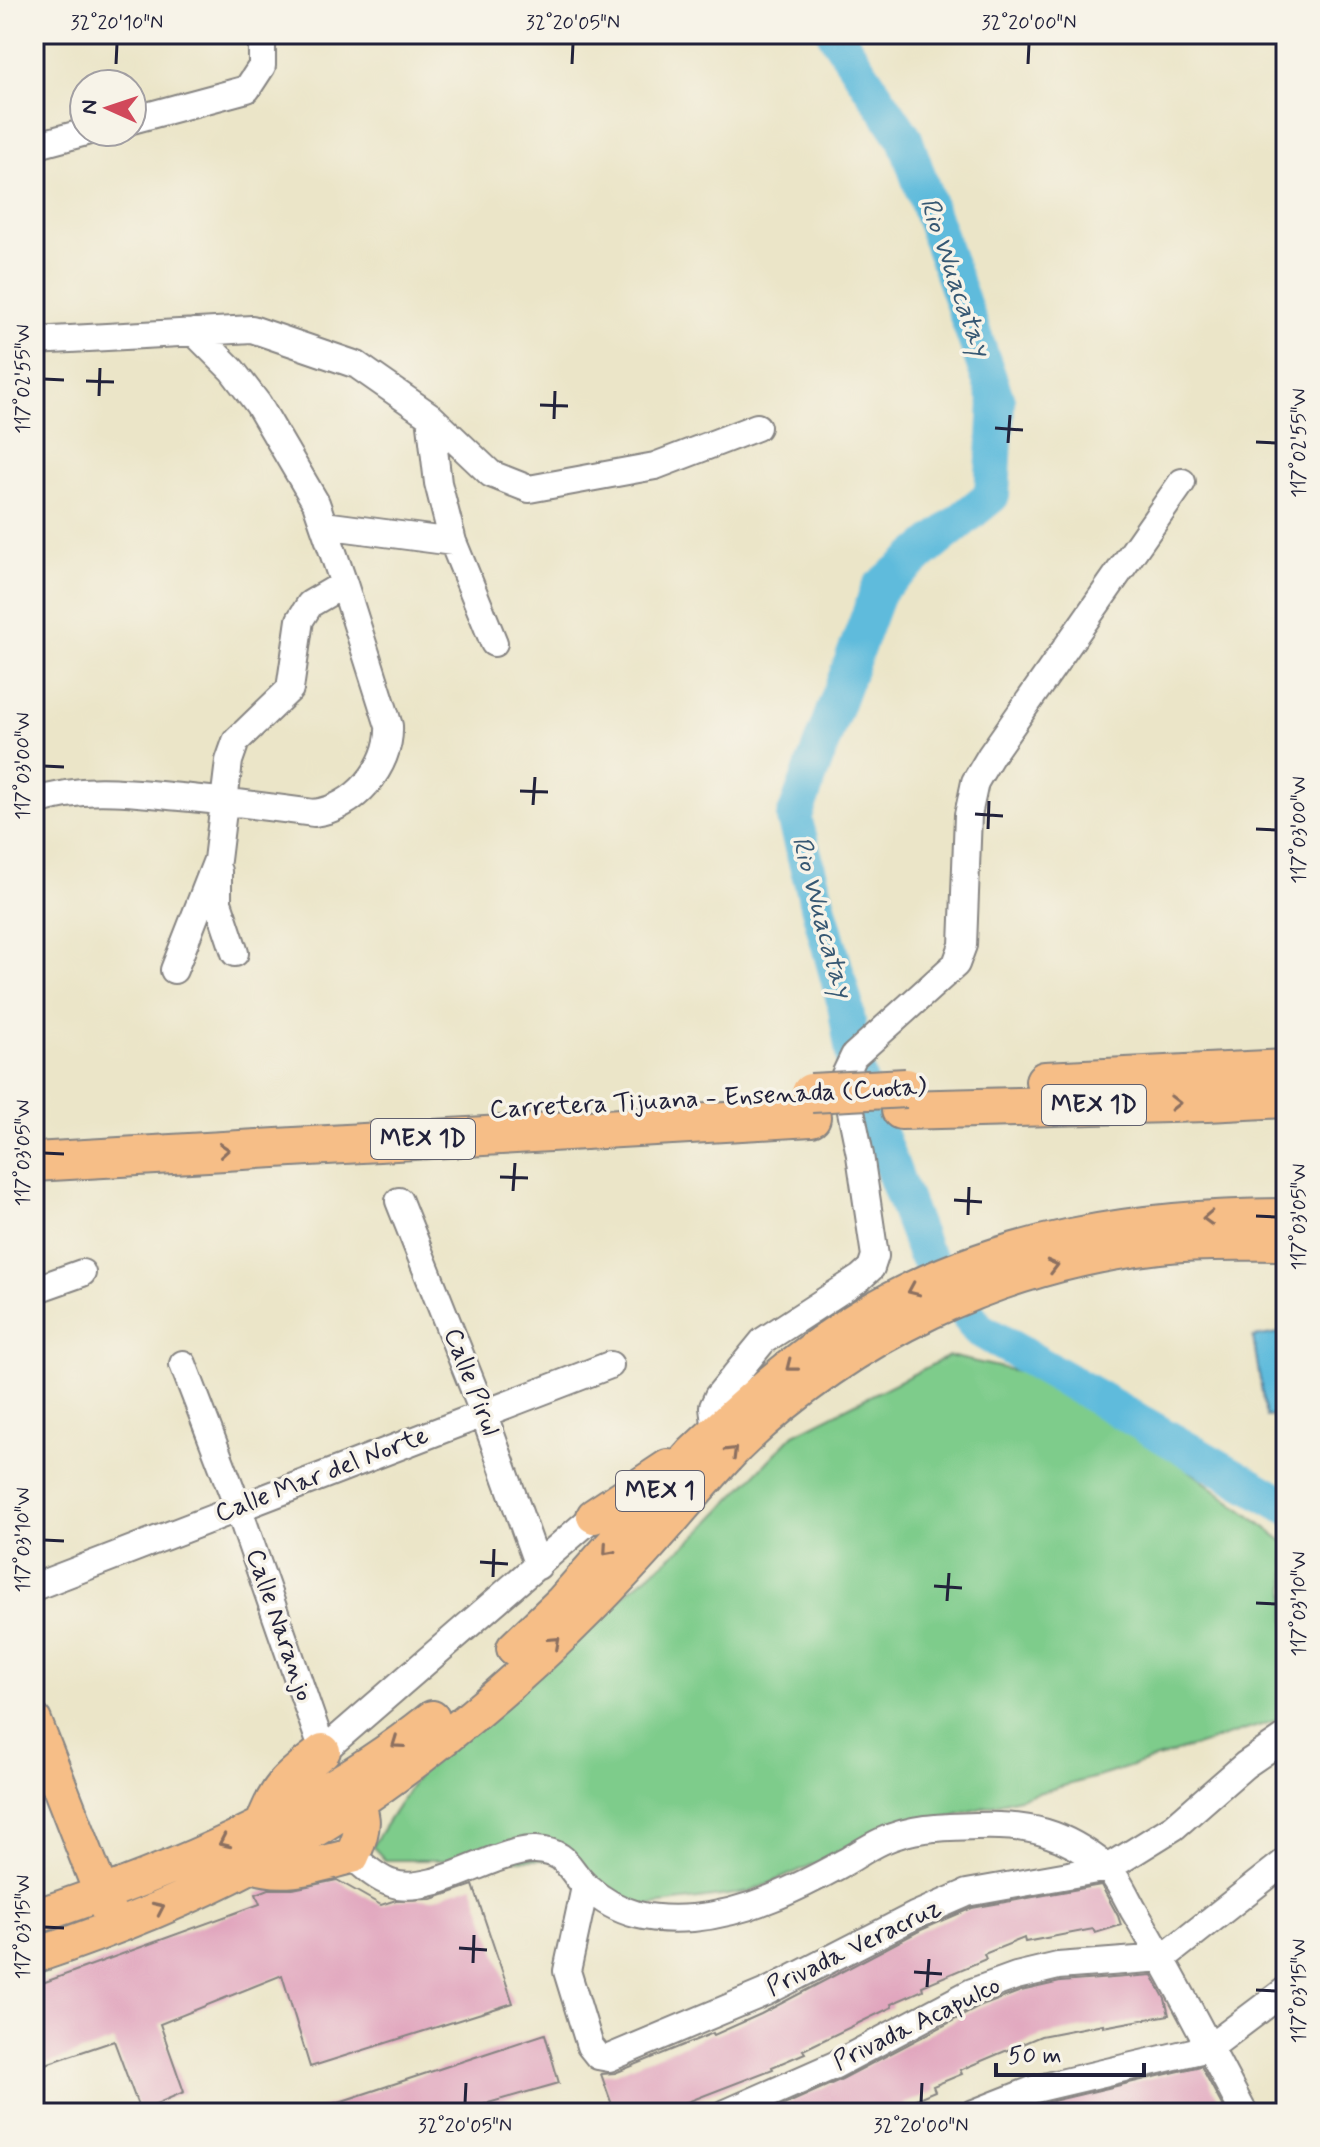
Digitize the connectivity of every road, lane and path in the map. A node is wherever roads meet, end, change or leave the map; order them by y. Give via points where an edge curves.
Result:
1 (262, 34) edge
2 (148, 116) edge
3 (68, 137) edge
4 (34, 146) edge
5 (207, 331) junction
6 (34, 341) edge
7 (430, 416) junction
8 (757, 427) dead end
9 (1182, 482) dead end
10 (324, 525) junction
11 (453, 542) junction
12 (344, 584) junction
13 (494, 643) dead end
14 (225, 801) junction
15 (34, 802) edge
16 (217, 860) junction
17 (235, 953) dead end
18 (174, 970) dead end
19 (1286, 1069) edge
20 (1286, 1098) edge
21 (904, 1099) junction
22 (811, 1105) junction
23 (34, 1138) edge
24 (34, 1162) edge
25 (399, 1201) dead end
26 (1286, 1216) edge
27 (1286, 1243) edge
28 (82, 1273) dead end
29 (976, 1277) junction
30 (34, 1290) edge
31 (862, 1332) junction
32 (183, 1364) dead end
33 (610, 1365) dead end
34 (483, 1412) junction
35 (705, 1442) junction
36 (238, 1507) junction
37 (594, 1516) joint
38 (538, 1566) junction
39 (34, 1587) edge
40 (34, 1721) edge
41 (1286, 1737) edge
42 (323, 1751) junction
43 (350, 1791) junction
44 (263, 1824) junction
45 (352, 1856) junction
46 (1286, 1861) edge
47 (253, 1865) junction
48 (1108, 1868) junction
49 (585, 1887) junction
50 (102, 1895) junction
51 (34, 1917) edge
52 (115, 1928) junction
53 (34, 1956) edge
54 (1163, 1958) junction
55 (1286, 1990) edge
56 (1209, 2048) junction
57 (726, 2113) edge
58 (974, 2113) edge
59 (1244, 2113) edge

1 - 2 street via 262,66 247,89
3 - 4 street
5 - 6 street
5 - 7 street via 252,329 357,365
5 - 10 street via 258,404
7 - 8 street via 491,474 529,489 655,466
7 - 11 street via 438,483
9 - 35 street via 975,782 968,815 963,945 956,964 847,1067 844,1077 875,1256 871,1268 763,1341 718,1396
10 - 11 street
10 - 12 street
11 - 13 street
12 - 14 street via 310,604 300,620 290,689 236,741
12 - 14 street via 389,726 387,751 365,786 328,811
14 - 15 street via 92,790
14 - 16 street
16 - 17 street via 218,902
16 - 18 street
19 - 21 highway, Carretera Tijuana - Ensenada (Cuota) / MEX 1D
21 -> 20 highway, Carretera Tijuana - Ensenada (Cuota) / MEX 1D
21 - 22 highway, Carretera Tijuana - Ensenada (Cuota) / MEX 1D, bridge
22 - 23 highway, Carretera Tijuana - Ensenada (Cuota) / MEX 1D via 227,1124
24 -> 22 highway, Carretera Tijuana - Ensenada (Cuota) / MEX 1D
25 - 34 street, Calle Pirul
26 -> 29 main road, MEX 1 via 1136,1224 1038,1243
29 -> 27 main road, MEX 1 via 1159,1246
28 - 30 street
29 - 31 main road, MEX 1 via 901,1324
31 -> 35 main road, MEX 1 via 771,1381
43 -> 31 main road, MEX 1 via 497,1695 595,1602 738,1446
32 - 36 street, Calle Naranjo
33 - 34 street, Calle Mar del Norte
34 - 36 street, Calle Mar del Norte
34 - 38 street, Calle Pirul
35 - 37 main road
35 -> 43 main road, MEX 1 via 540,1624
36 - 39 street, Calle Mar del Norte
36 - 42 street, Calle Naranjo
37 - 38 street
38 - 42 street
40 - 50 main road
41 - 48 street via 1174,1827
42 - 44 main road via 283,1783
43 - 44 main road, MEX 1
43 - 45 main road via 362,1817
43 - 47 main road, MEX 1
44 -> 50 main road, MEX 1
45 - 47 main road via 298,1870
45 - 49 street via 381,1879 413,1887 539,1850 566,1861
46 - 54 street
52 -> 47 main road, MEX 1
48 - 49 street via 1044,1830 927,1827 878,1842 767,1900 694,1918 637,1917
48 - 49 street, Privada Veracruz via 967,1893 766,1992 609,2058 598,2056 590,2046 568,1982
48 - 54 street
50 - 51 main road, MEX 1
50 - 52 main road
52 - 53 main road, MEX 1
54 - 56 street
54 - 57 street, Privada Acapulco via 1058,1966 1016,1976 972,1992 835,2065
55 - 56 street
56 - 58 street via 1035,2089
56 - 59 street

